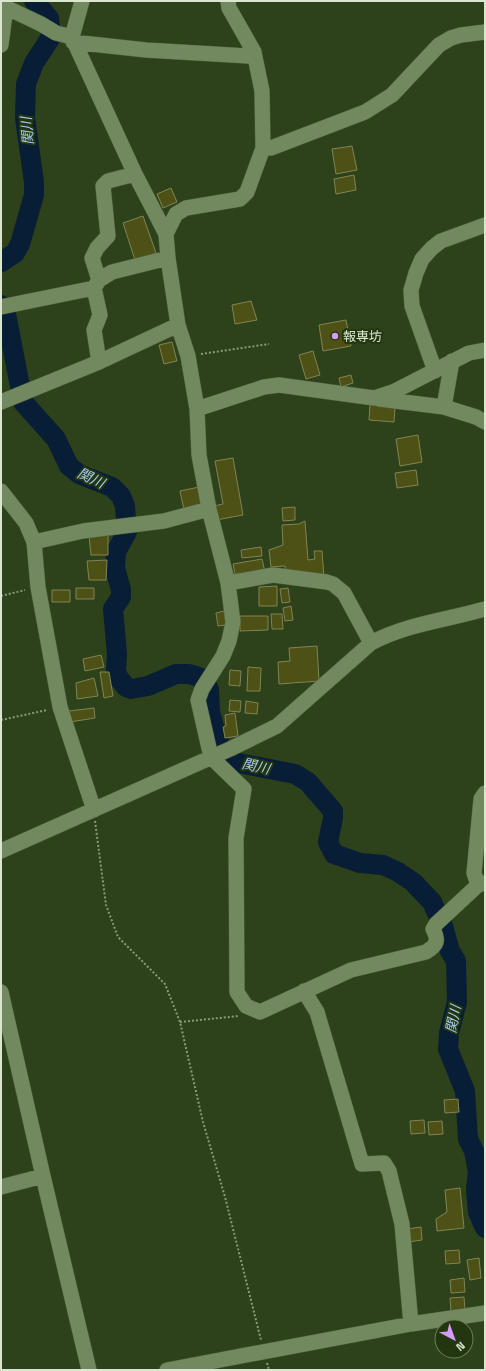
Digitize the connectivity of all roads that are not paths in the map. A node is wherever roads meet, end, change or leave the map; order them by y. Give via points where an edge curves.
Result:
1 (82, 1) edge
2 (228, 1) edge
3 (4, 6) edge
4 (485, 32) edge
5 (73, 39) junction
6 (1, 45) edge
7 (254, 52) junction
8 (263, 148) junction
9 (135, 174) junction
10 (485, 225) edge
11 (166, 234) junction
12 (168, 258) junction
13 (97, 284) junction
14 (5, 306) edge
15 (178, 325) junction
16 (485, 350) edge
17 (452, 361) junction
18 (99, 362) junction
19 (435, 371) junction
20 (14, 397) edge
21 (374, 398) junction
22 (444, 407) junction
23 (197, 409) junction
24 (485, 422) edge
25 (1, 492) edge
26 (209, 509) junction
27 (34, 542) junction
28 (228, 583) junction
29 (485, 609) edge
30 (371, 643) junction
31 (220, 753) junction
32 (485, 793) edge
33 (94, 810) junction
34 (1, 851) edge
35 (482, 884) edge
36 (304, 991) junction
37 (1, 992) edge
38 (43, 1176) junction
39 (1, 1187) edge
40 (485, 1313) edge
41 (411, 1324) junction
42 (88, 1370) edge
43 (167, 1370) edge

1 - 5 street
2 - 7 street via 229,8
3 - 5 street
3 - 6 street via 5,25
4 - 8 street via 461,35 445,41 392,95 365,112 271,148
5 - 7 street via 154,50 248,56
5 - 9 street
7 - 8 street via 262,91
8 - 11 street via 247,192 240,200 186,208 176,214
9 - 11 street
9 - 13 street via 108,181 102,186 108,236 92,258
10 - 19 street via 441,241 422,259 416,273 411,290 412,306
11 - 12 street
12 - 13 street via 112,272
12 - 15 street
13 - 14 street
13 - 18 street via 100,315 94,330
15 - 18 street
15 - 23 street via 188,356
16 - 17 street via 469,353
17 - 19 street
17 - 22 street
18 - 20 street
19 - 21 street via 395,391
21 - 22 street
21 - 23 street via 280,385 264,387
22 - 24 street
23 - 26 street via 199,455
25 - 27 street via 26,523
26 - 27 street via 164,521 83,531
26 - 28 street
27 - 33 street via 38,587 60,707
28 - 30 street via 273,575 333,584 344,593
28 - 31 street via 233,622 229,641 198,700
29 - 30 street via 407,628
30 - 31 street via 278,726
31 - 33 street
31 - 36 street via 244,789 236,838 237,992 246,1006 260,1012
32 - 35 street via 481,799 474,873
33 - 34 street
35 - 36 street via 434,929 437,942 433,948 426,952 350,970
36 - 41 street via 316,1012 362,1164 384,1163 389,1172 402,1224
37 - 38 street
38 - 39 street
38 - 42 street
40 - 41 street
41 - 43 street

